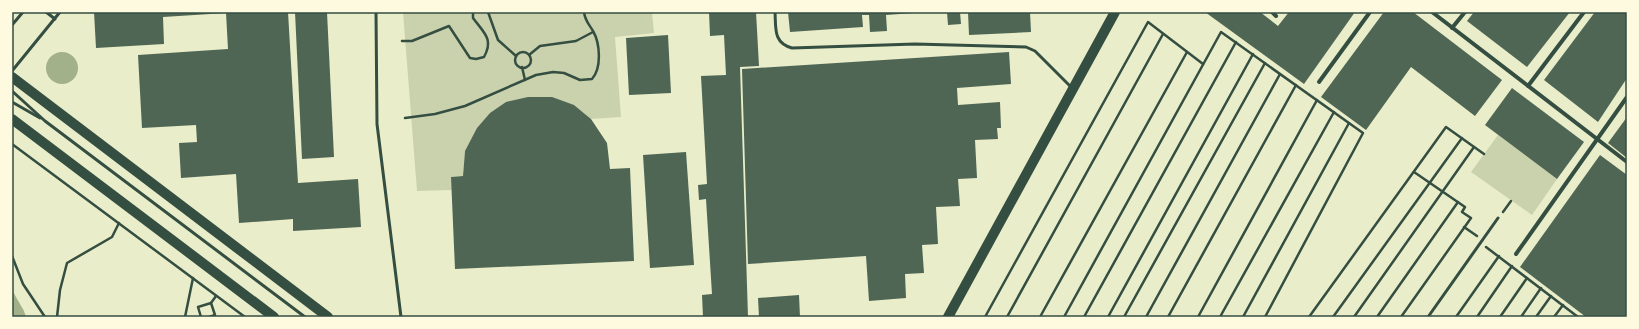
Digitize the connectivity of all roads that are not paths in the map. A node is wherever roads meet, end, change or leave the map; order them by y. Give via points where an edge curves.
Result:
1 (22, 12) edge
2 (46, 12) edge
3 (60, 12) edge
4 (376, 12) edge
5 (775, 12) edge
6 (1116, 12) edge
7 (1272, 12) edge
8 (1370, 12) edge
9 (1432, 12) edge
10 (1465, 12) edge
11 (1584, 12) edge
12 (1276, 16) dead end
13 (55, 19) junction
14 (12, 25) edge
15 (1452, 28) junction
16 (12, 71) edge
17 (12, 77) edge
18 (1319, 82) dead end
19 (1528, 86) junction
20 (1073, 89) junction
21 (12, 91) edge
22 (1627, 97) edge
23 (12, 102) edge
24 (12, 119) edge
25 (45, 121) junction
26 (1598, 140) junction
27 (1627, 162) edge
28 (1498, 218) road end
29 (1516, 254) dead end
30 (274, 317) edge
31 (305, 317) edge
32 (328, 317) edge
33 (401, 317) edge
34 (948, 317) edge
35 (1428, 317) edge

1 - 14 lane
2 - 13 lane
3 - 13 lane
4 - 33 lane via 377,124
5 - 20 lane via 778,37 784,46 792,48 915,44 1026,47 1050,64
6 - 20 main road
7 - 12 street
8 - 18 street
9 - 15 street
10 - 15 street
11 - 19 street
13 - 16 lane
15 - 19 street
17 - 32 main road
19 - 26 street
20 - 34 main road
21 - 25 lane
22 - 26 street
23 - 25 lane
24 - 30 main road
25 - 31 lane
26 - 27 street
26 - 29 street
28 - 35 lane

